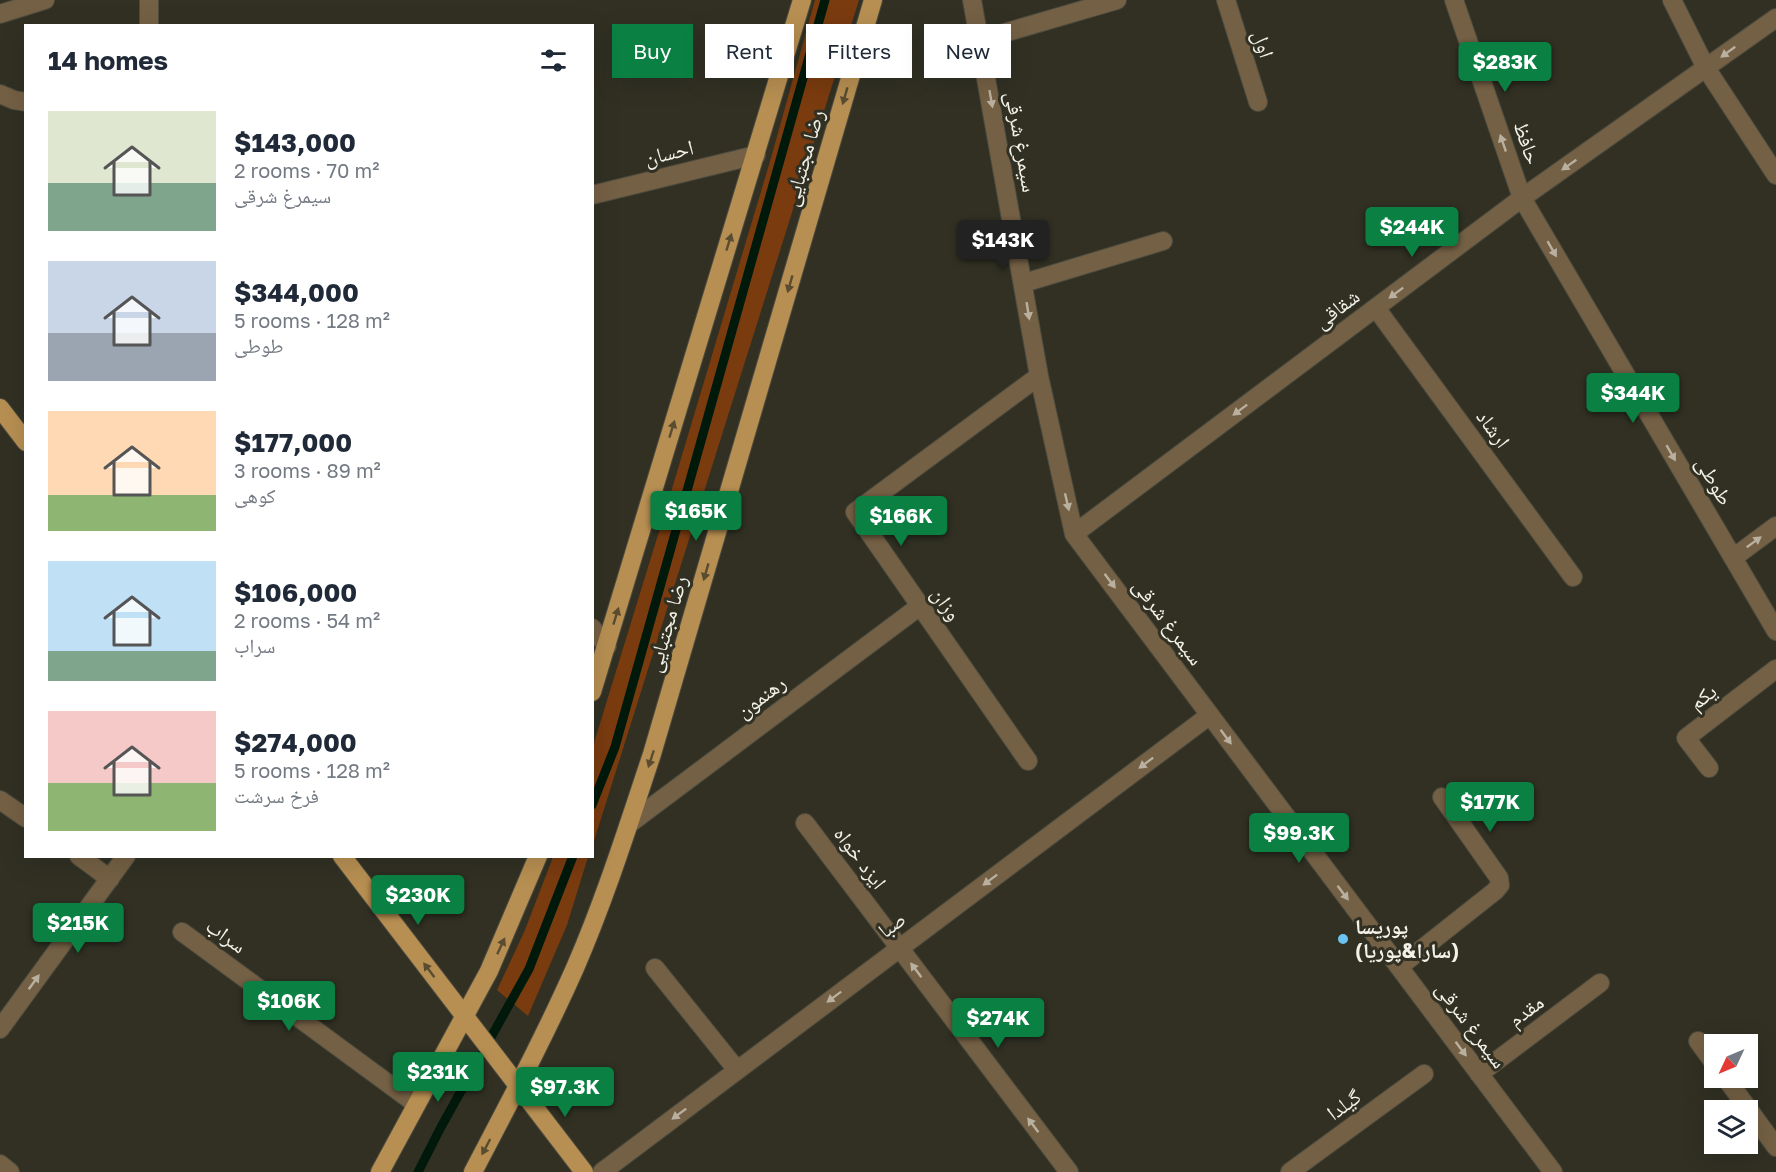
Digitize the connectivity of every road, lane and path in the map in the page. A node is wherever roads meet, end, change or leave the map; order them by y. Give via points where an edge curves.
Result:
1 (45, 0) edge
2 (149, 0) edge
3 (802, 0) edge
4 (873, 0) edge
5 (972, 0) edge
6 (1117, 0) edge
7 (1226, 0) edge
8 (1454, 0) edge
9 (1672, 0) edge
10 (0, 14) edge
11 (1776, 18) edge
12 (149, 24) edge
13 (977, 24) edge
14 (1011, 31) edge
15 (1706, 68) junction
16 (987, 78) edge
17 (0, 94) edge
18 (24, 102) edge
19 (1258, 102) dead end
20 (756, 155) junction
21 (1776, 175) edge
22 (594, 195) edge
23 (1522, 198) junction
24 (1163, 241) dead end
25 (1024, 283) junction
26 (1376, 308) junction
27 (1039, 376) junction
28 (0, 408) edge
29 (24, 438) edge
30 (1776, 526) edge
31 (1074, 534) junction
32 (1733, 558) junction
33 (1573, 577) dead end
34 (920, 606) junction
35 (594, 630) edge
36 (1776, 631) edge
37 (607, 646) junction
38 (1776, 669) edge
39 (594, 686) edge
40 (1209, 715) junction
41 (1028, 762) dead end
42 (1709, 768) dead end
43 (1442, 797) dead end
44 (0, 800) edge
45 (24, 817) edge
46 (805, 823) dead end
47 (629, 824) junction
48 (82, 858) edge
49 (125, 858) edge
50 (344, 858) edge
51 (537, 858) edge
52 (110, 879) junction
53 (182, 932) dead end
54 (900, 948) junction
55 (1399, 967) junction
56 (655, 968) dead end
57 (1600, 983) dead end
58 (464, 1016) junction
59 (0, 1029) edge
60 (1698, 1041) dead end
61 (1704, 1049) edge
62 (737, 1070) junction
63 (1424, 1074) dead end
64 (1479, 1074) junction
65 (518, 1086) junction
66 (1733, 1088) edge
67 (416, 1104) junction
68 (1776, 1147) edge
69 (0, 1164) edge
70 (10, 1172) edge
71 (380, 1172) edge
72 (473, 1172) edge
73 (584, 1172) edge
74 (602, 1172) edge
75 (1068, 1172) edge
76 (1290, 1172) edge
77 (1553, 1172) edge

1 - 10 street
2 - 12 street
3 - 20 main road
4 -> 47 main road, رضا مجتبایی
5 - 13 street, سیمرغ شرقی
6 - 14 street
7 - 19 street, اول
23 -> 8 street, حافظ
9 - 15 street
11 -> 15 street, شقاقی
15 - 21 street
15 -> 23 street, شقاقی
16 -> 25 street, سیمرغ شرقی
17 - 18 street
20 - 22 street, احسان
37 -> 20 main road
23 -> 26 street, شقاقی
23 -> 32 street, طوطی
24 - 25 street
25 -> 27 street, سیمرغ شرقی
26 -> 31 street, شقاقی
26 - 33 street, ارشاد
27 -> 31 street, سیمرغ شرقی
27 - 34 street, وزان via 855,512
28 - 29 main road
32 -> 30 street
31 -> 40 street, سیمرغ شرقی
32 - 36 street, طوطی
34 - 41 street, وزان
34 - 47 street, رهنمون
35 - 37 street
37 - 39 main road
38 - 42 street, یکم via 1686,738
40 -> 54 street, صبا
40 -> 55 street, سیمرغ شرقی
43 - 55 street via 1499,878 1500,885
44 - 45 street
46 - 54 street, ایزد خواه
47 - 65 main road, رضا مجتبایی via 576,966
48 - 52 street
49 - 52 street
58 -> 50 main road
58 -> 51 main road via 505,938
59 -> 52 street
53 - 67 street, سراب
54 -> 62 street, صبا
75 -> 54 street, ایزد خواه
55 -> 64 street, سیمرغ شرقی
56 - 62 street
57 - 64 street, مقدم
58 - 65 main road
58 - 67 main road
60 - 61 street
62 -> 74 street, صبا
63 - 76 street, گیلدا
64 - 77 street, سیمرغ شرقی
65 -> 72 main road, رضا مجتبایی
65 - 73 main road
66 - 68 street
67 - 71 main road
69 - 70 street

